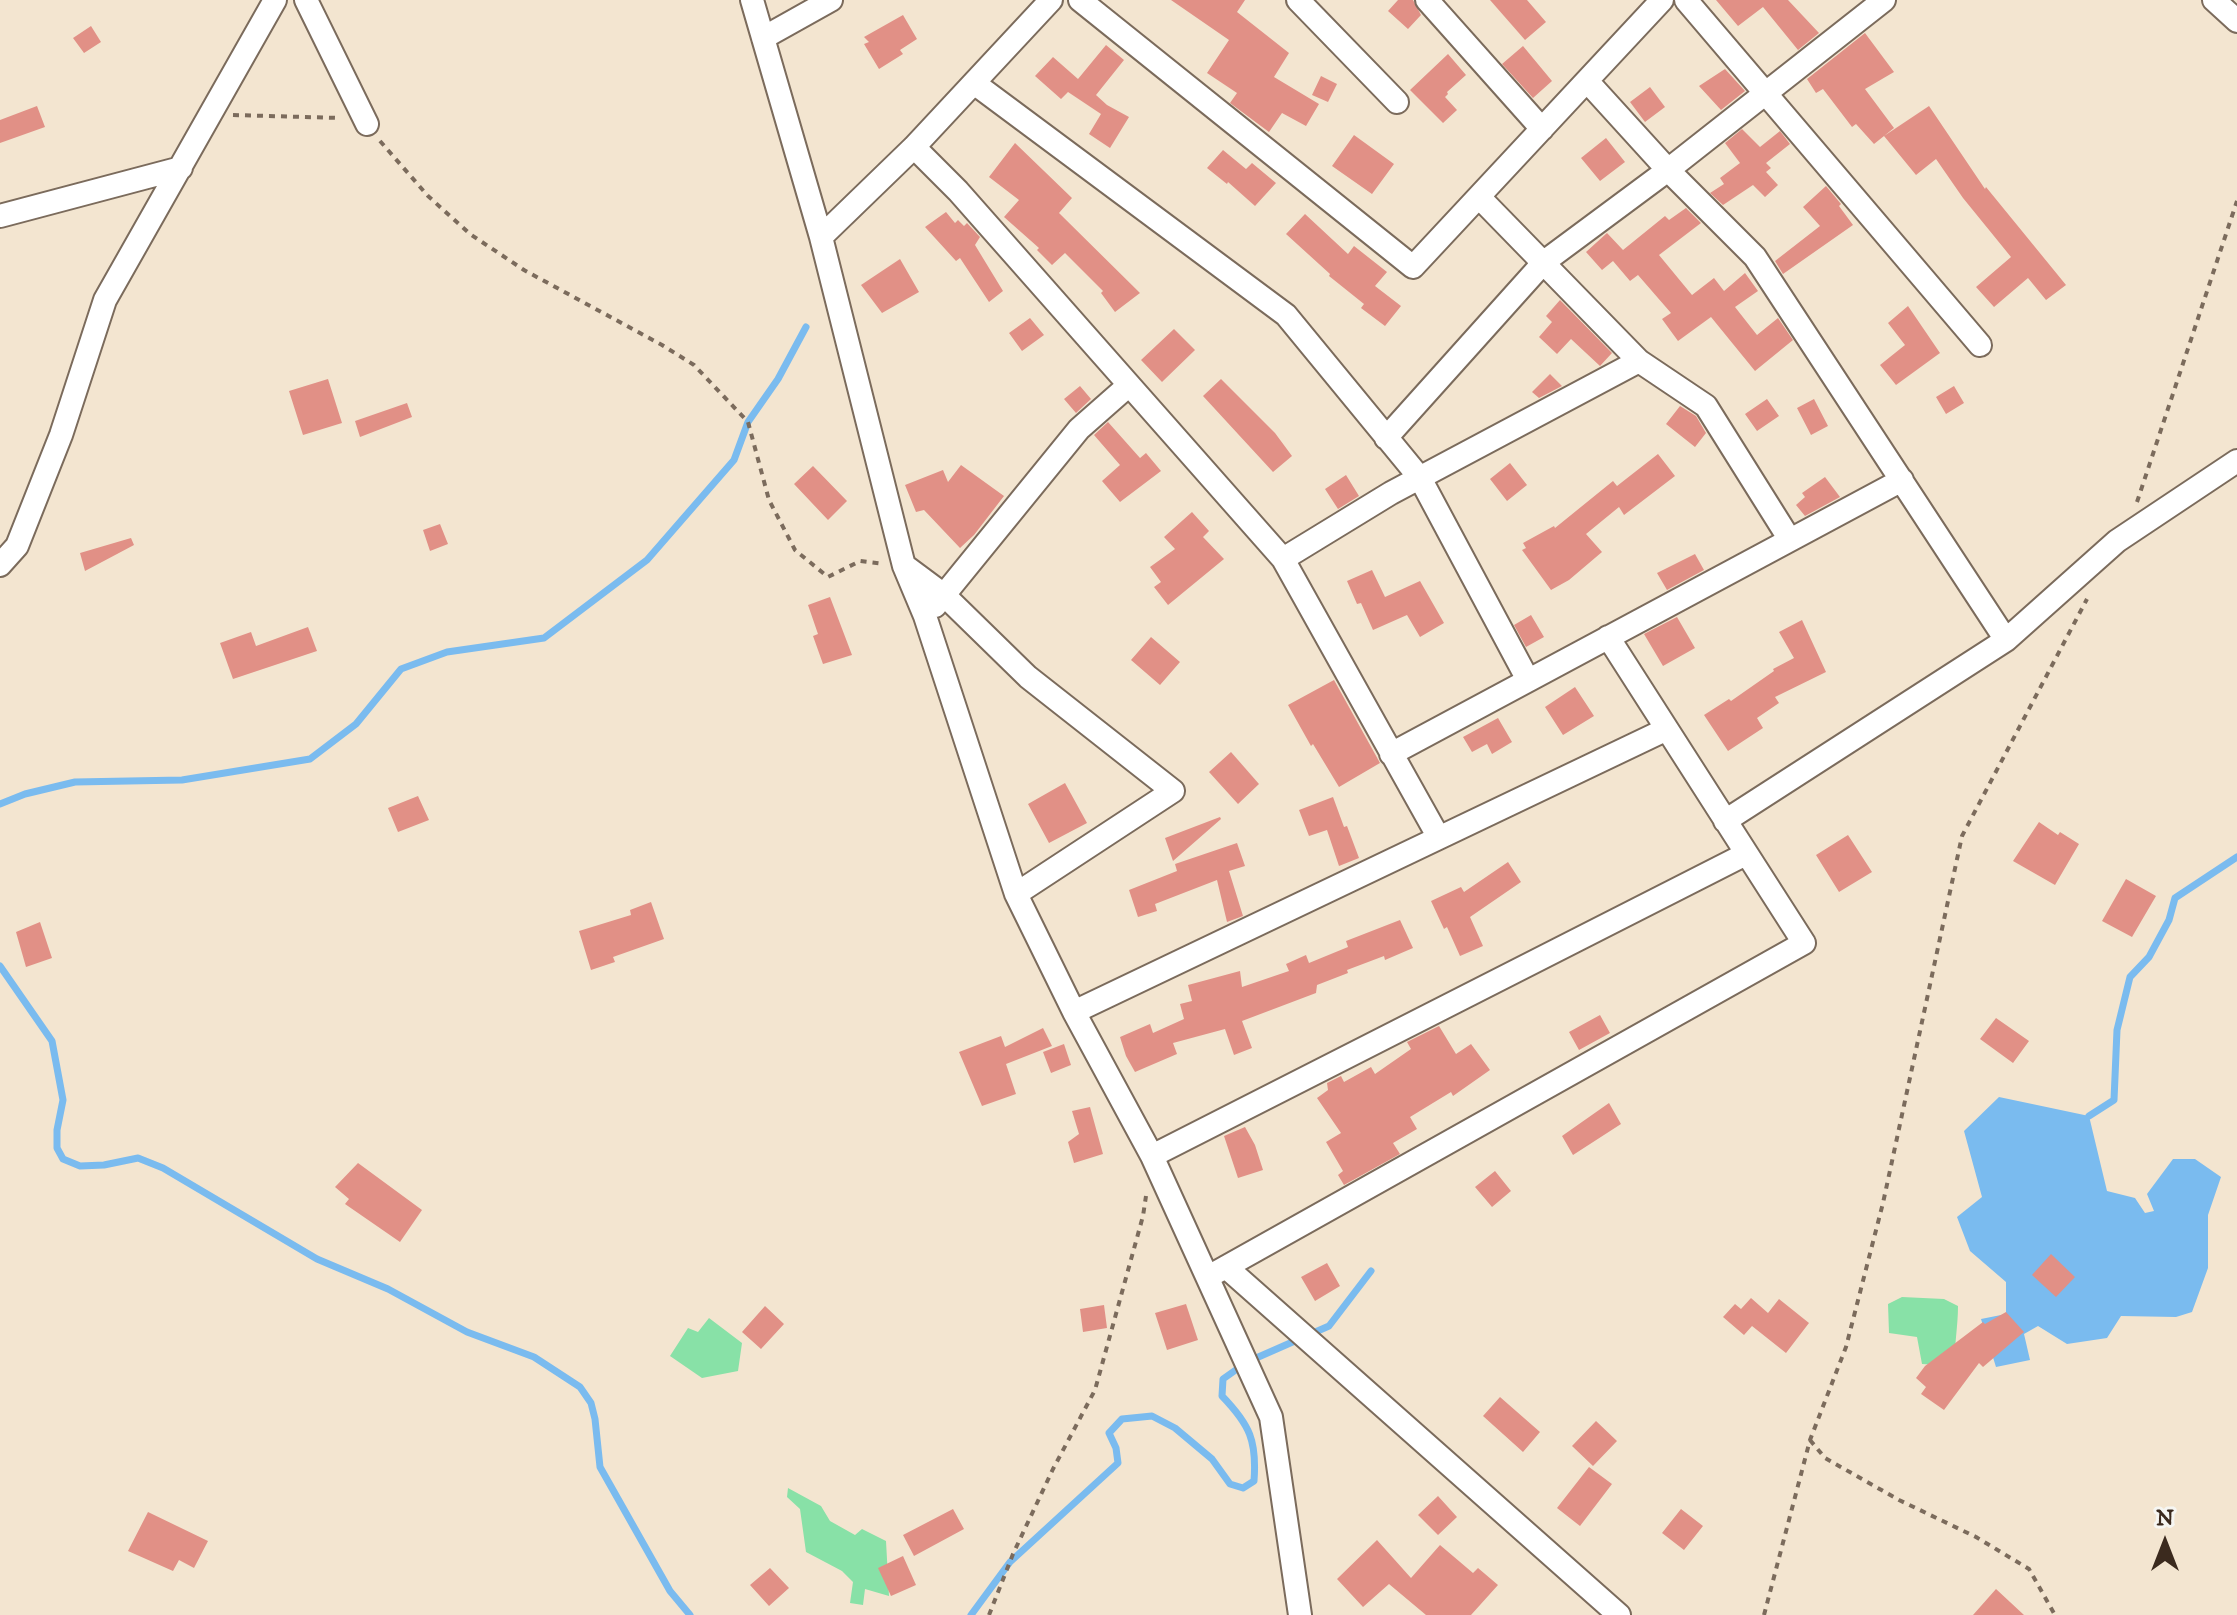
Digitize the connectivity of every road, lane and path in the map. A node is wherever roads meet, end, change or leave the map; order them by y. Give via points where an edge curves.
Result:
1 (275, 0) edge
2 (306, 0) edge
3 (752, 0) edge
4 (831, 0) edge
5 (1051, 0) edge
6 (1080, 0) edge
7 (1298, 0) edge
8 (1429, 0) edge
9 (1662, 0) edge
10 (1686, 0) edge
11 (1884, 0) edge
12 (2214, 0) edge
13 (2237, 21) edge
14 (763, 38) junction
15 (1587, 81) junction
16 (974, 83) junction
17 (1767, 94) junction
18 (1397, 102) dead end
19 (211, 115) junction
20 (367, 124) junction
21 (1542, 129) junction
22 (914, 147) junction
23 (181, 168) junction
24 (1668, 170) junction
25 (1479, 197) junction
26 (2237, 201) edge
27 (0, 216) edge
28 (821, 237) junction
29 (1544, 262) junction
30 (1980, 345) dead end
31 (1639, 361) junction
32 (1129, 385) junction
33 (1386, 438) junction
34 (2237, 461) edge
35 (1420, 478) junction
36 (1902, 480) junction
37 (2135, 505) dead end
38 (1790, 540) junction
39 (1283, 559) junction
40 (0, 565) edge
41 (904, 566) junction
42 (944, 595) junction
43 (2088, 598) dead end
44 (925, 616) junction
45 (1608, 637) junction
46 (2006, 640) junction
47 (1528, 680) junction
48 (1667, 729) junction
49 (1391, 754) junction
50 (1725, 821) junction
51 (1439, 838) junction
52 (1746, 854) junction
53 (1016, 894) junction
54 (1074, 1012) junction
55 (1152, 1156) junction
56 (1217, 1272) junction
57 (1810, 1440) junction
58 (989, 1615) edge
59 (1300, 1615) edge
60 (1619, 1615) edge
61 (1764, 1615) edge
62 (2055, 1615) edge

1 - 19 street
2 - 20 street
3 - 14 street
4 - 14 street
5 - 16 street
6 - 25 street via 1413,267
7 - 18 street
8 - 21 street
9 - 15 street
10 - 17 street
11 - 17 street
12 - 13 street
14 - 28 street
15 - 21 street
15 - 24 street
16 - 22 street
16 - 33 street via 1286,315
17 - 24 street
17 - 30 street
19 - 20 path via 343,118
19 - 23 street
20 - 41 path via 428,196 470,234 694,365 748,422 769,500 795,550 828,577 860,561
21 - 25 street
22 - 28 street
22 - 32 street
23 - 27 street
23 - 40 street via 105,300 23,532
24 - 29 street
24 - 36 street via 1755,257
25 - 29 street
26 - 37 path
28 - 41 street
29 - 31 street
29 - 33 street
31 - 35 street
31 - 38 street via 1706,406
32 - 39 street
32 - 42 street via 1079,429
33 - 35 street
34 - 46 street via 2117,541
35 - 39 street
35 - 47 street
36 - 38 street
36 - 46 street
38 - 45 street
39 - 49 street
41 - 42 street
41 - 44 street
42 - 44 street
42 - 53 street via 1028,677 1173,791
43 - 57 path via 1962,836 1883,1203 1846,1347
44 - 53 street
45 - 47 street
45 - 48 street
46 - 50 street
47 - 49 street
48 - 50 street
48 - 51 street
49 - 51 street
50 - 52 street
51 - 54 street
52 - 55 street
52 - 56 street via 1804,943
53 - 54 street
54 - 55 street
55 - 56 street
55 - 58 path via 1143,1216 1095,1390 1053,1469
56 - 59 street via 1271,1417
56 - 60 street
57 - 61 path
57 - 62 path via 1825,1458 2029,1569

